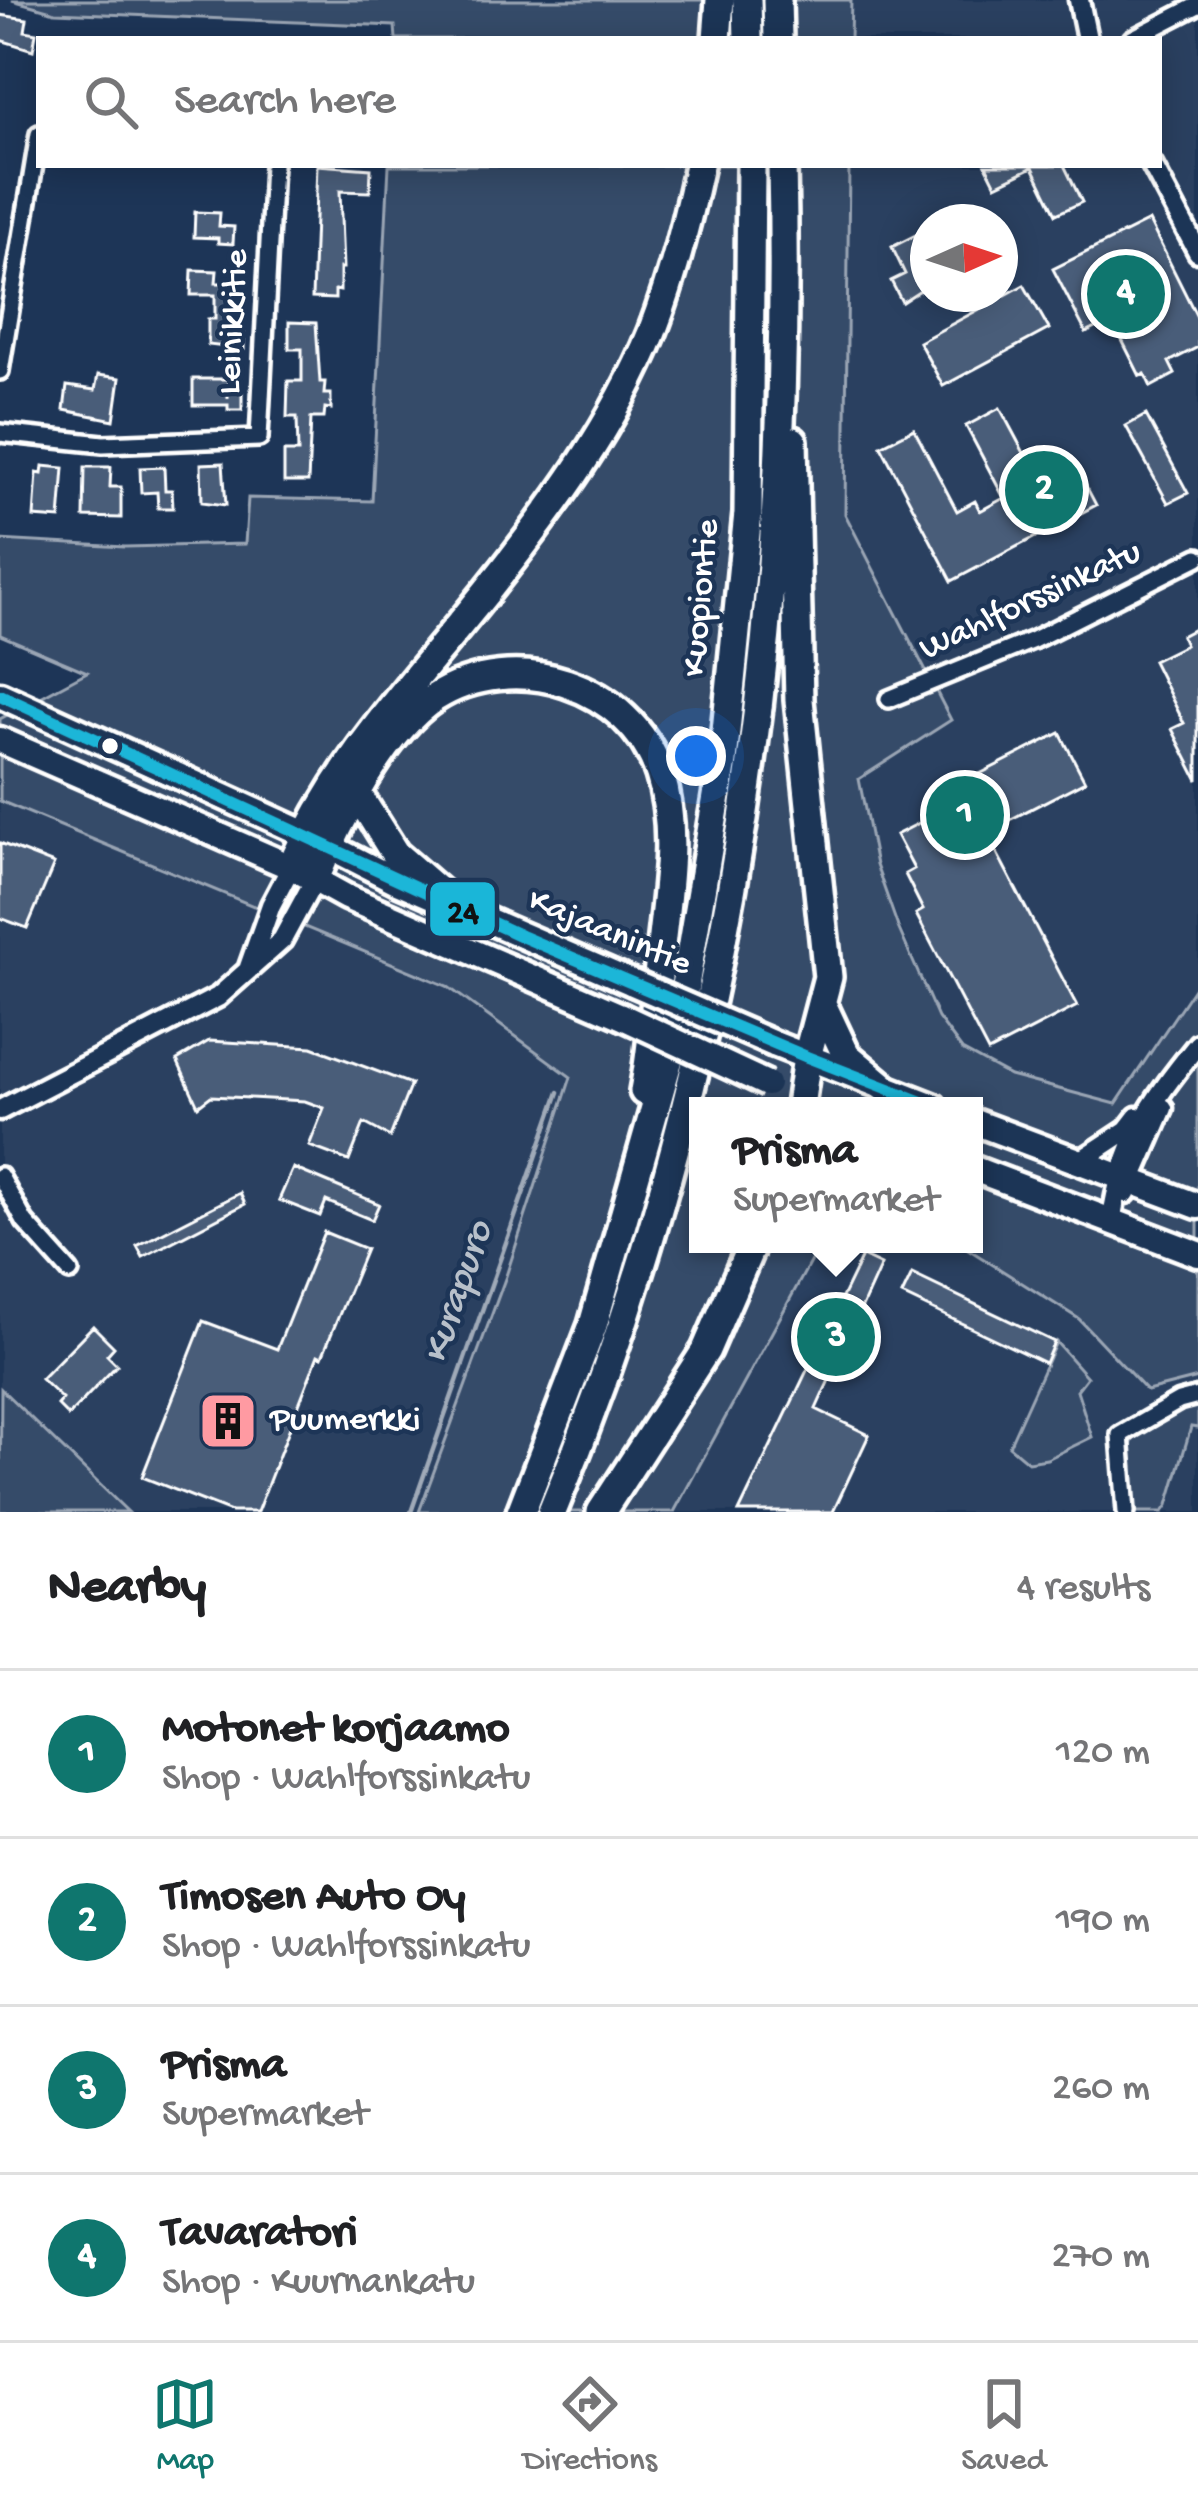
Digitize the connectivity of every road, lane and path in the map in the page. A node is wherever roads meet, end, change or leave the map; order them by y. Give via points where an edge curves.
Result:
1 (720, 0) edge
2 (748, 0) edge
3 (777, 0) edge
4 (1079, 0) edge
5 (1198, 5) edge
6 (717, 36) edge
7 (748, 36) edge
8 (778, 36) edge
9 (1087, 36) edge
10 (1138, 36) edge
11 (36, 152) edge
12 (273, 168) edge
13 (698, 168) edge
14 (751, 168) edge
15 (1154, 168) edge
16 (782, 178) edge
17 (1198, 252) edge
18 (0, 371) edge
19 (0, 433) edge
20 (1198, 557) edge
21 (0, 695) edge
22 (889, 698) dead end
23 (0, 740) edge
24 (358, 795) junction
25 (317, 840) junction
26 (303, 873) junction
27 (457, 907) junction
28 (823, 1006) junction
29 (1195, 1048) edge
30 (807, 1057) junction
31 (884, 1087) junction
32 (1159, 1090) junction
33 (792, 1097) edge
34 (806, 1097) edge
35 (910, 1097) edge
36 (0, 1109) edge
37 (983, 1126) edge
38 (1077, 1163) junction
39 (983, 1172) edge
40 (0, 1175) edge
41 (1124, 1180) junction
42 (1198, 1206) edge
43 (1111, 1222) junction
44 (748, 1253) edge
45 (1198, 1254) edge
46 (612, 1257) junction
47 (70, 1272) dead end
48 (1198, 1396) edge
49 (521, 1512) edge
50 (552, 1512) edge
51 (601, 1512) edge
52 (1126, 1512) edge

1 - 6 highway
2 - 7 highway
3 - 8 highway
4 - 9 street
5 - 10 street
11 - 18 street
12 - 19 street, Leinikkitie via 259,438 103,444
13 - 25 highway via 652,331 593,445 490,588 347,763
14 - 46 highway, Kuopiontie via 748,513 723,761 678,1027
15 - 17 street
16 - 28 highway via 799,700 825,925
16 - 50 highway, Kuopiontie via 774,514 753,768 706,1034 619,1337
20 - 22 street, Wahlforssinkatu via 1033,640
21 - 25 main road, Kajaanintie
23 - 26 main road, Kajaanintie
24 - 25 highway
24 - 27 highway via 395,854
24 - 46 highway via 409,721 434,698 482,680 579,686 614,706 647,743 668,804 669,866 650,1056
25 - 26 highway
25 - 27 main road, Kajaanintie
26 - 33 main road, Kajaanintie, bridge
26 - 36 street via 283,940 228,989
27 - 30 main road, Kajaanintie, bridge
28 - 30 highway
28 - 31 highway via 846,1055
29 - 32 street
29 - 41 street
30 - 31 main road, Kajaanintie
30 - 34 highway
31 - 35 main road, Kajaanintie
32 - 38 street via 1126,1130
32 - 41 street
37 - 38 main road
38 - 41 main road
39 - 43 main road
40 - 47 street via 25,1222
41 - 42 main road
41 - 43 street
43 - 45 main road
44 - 51 highway via 706,1350
46 - 49 highway, Kuopiontie
48 - 52 street via 1120,1435

